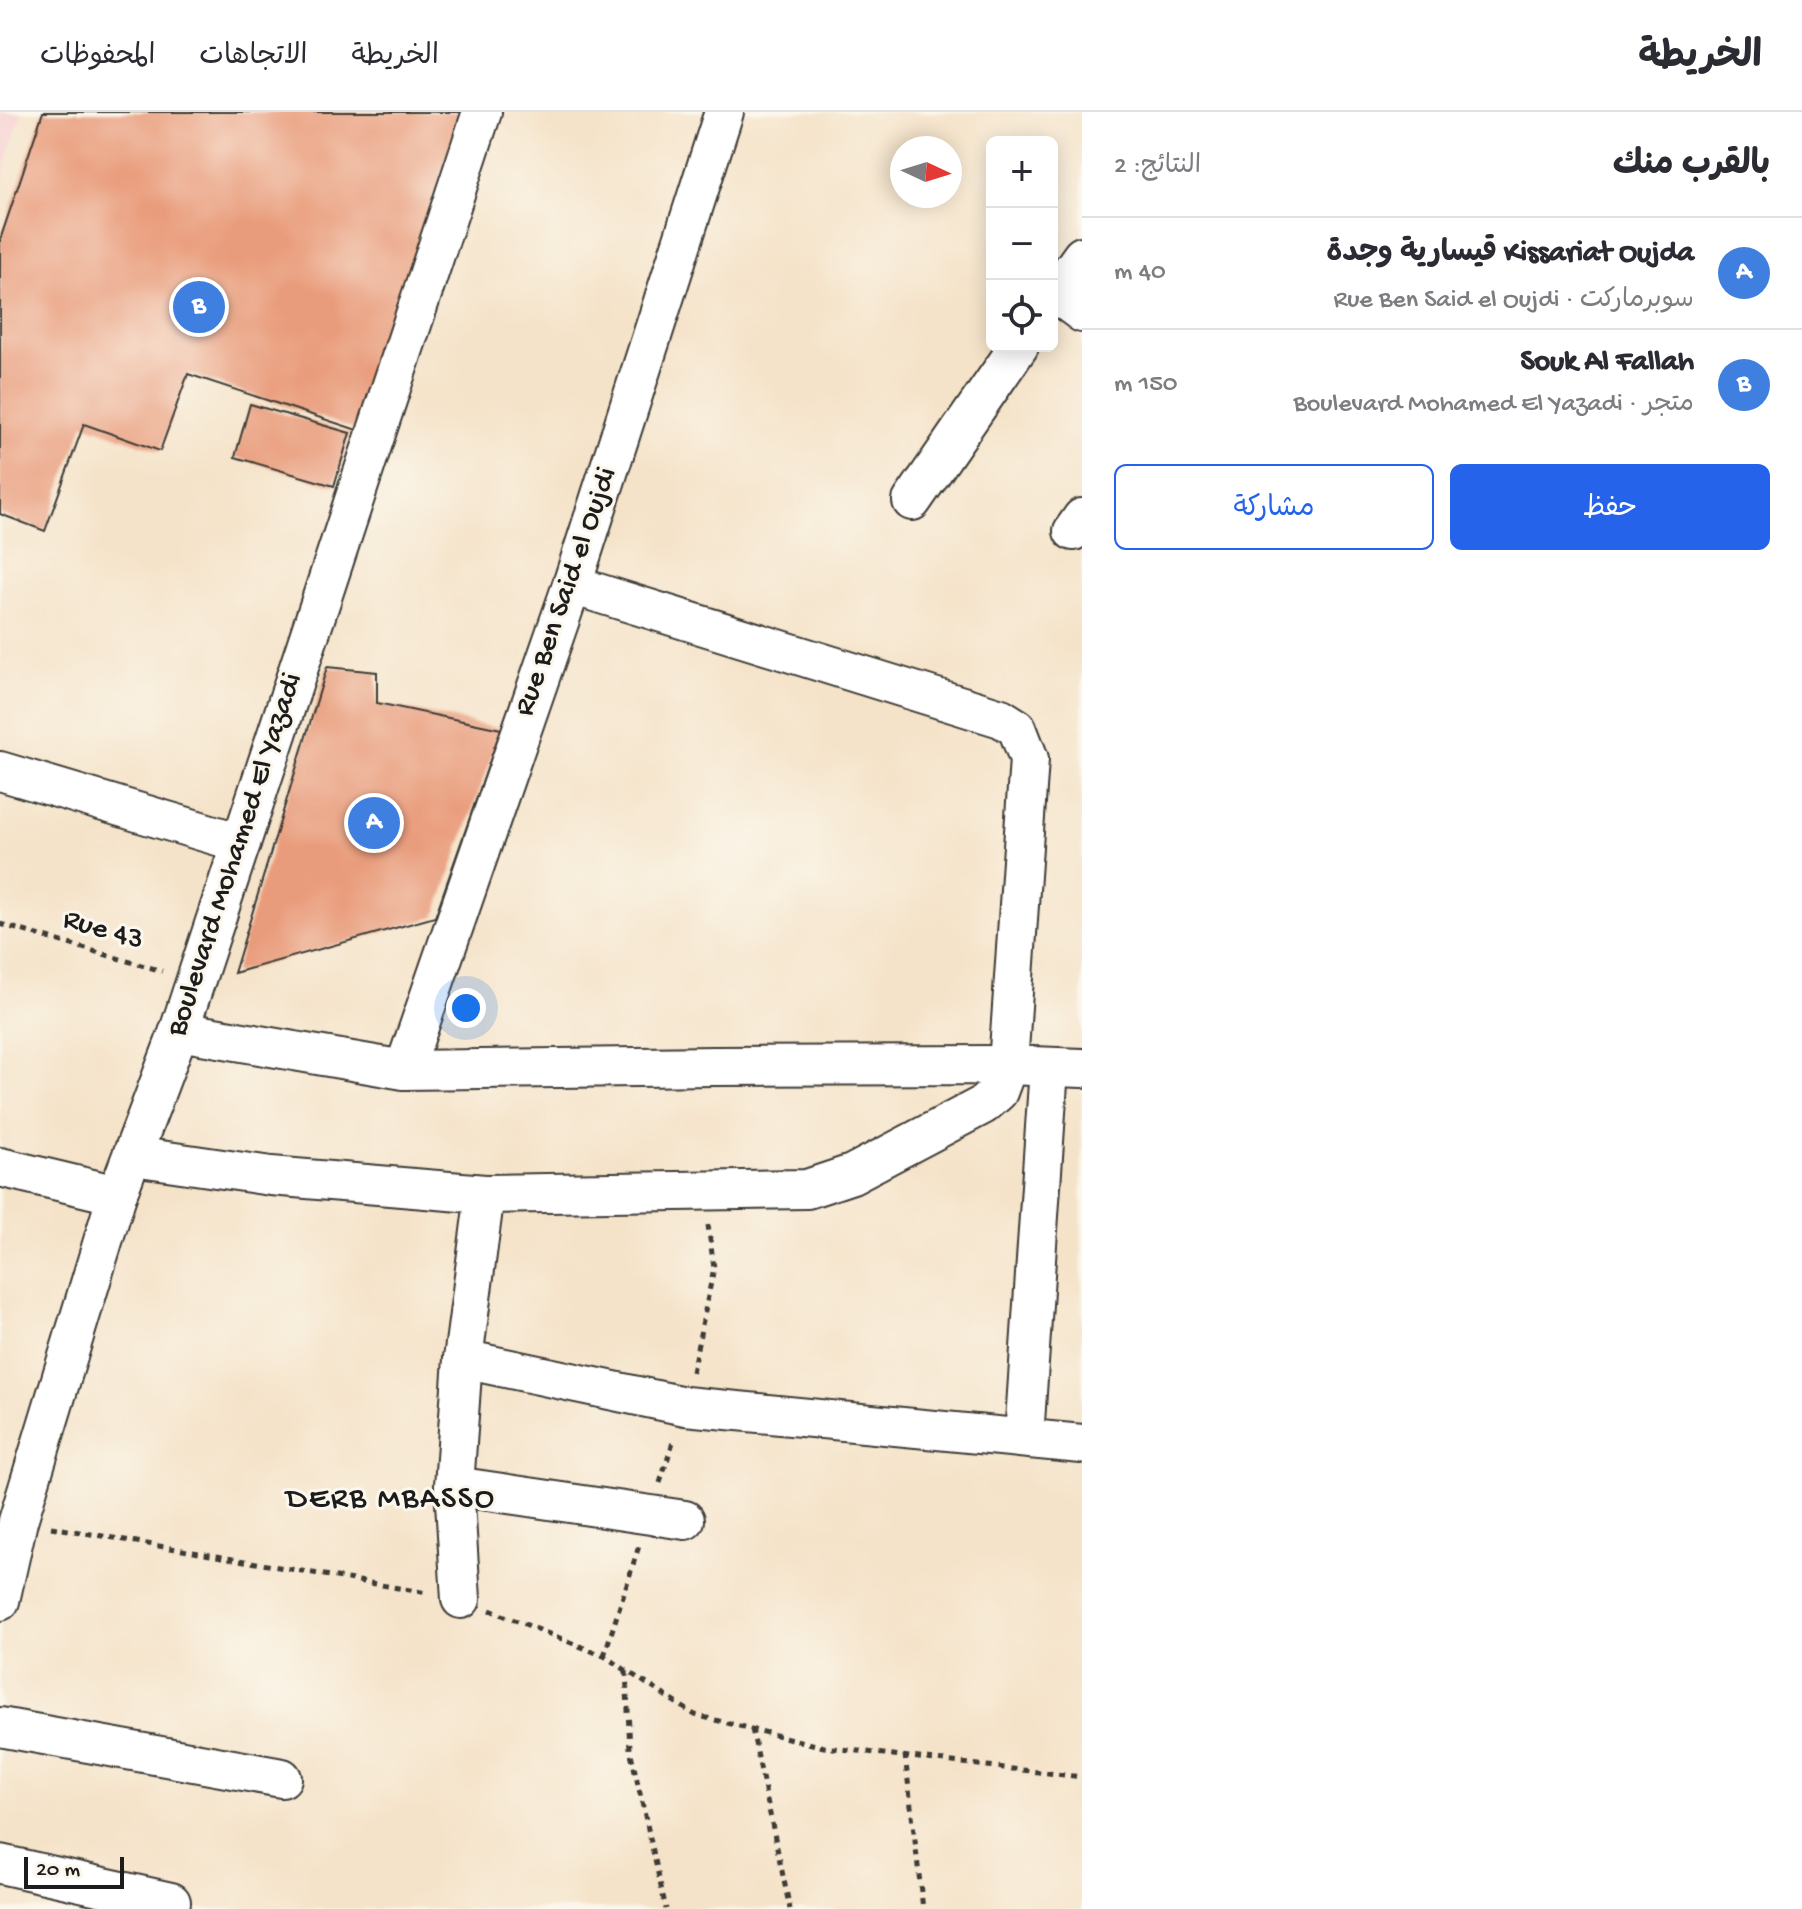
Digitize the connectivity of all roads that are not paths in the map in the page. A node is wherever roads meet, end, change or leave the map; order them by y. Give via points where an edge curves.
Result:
1 (482, 112) edge
2 (724, 112) edge
3 (1082, 256) edge
4 (1063, 301) edge
5 (1015, 352) edge
6 (912, 501) dead end
7 (572, 585) junction
8 (0, 771) edge
9 (241, 843) junction
10 (179, 1031) junction
11 (1008, 1065) junction
12 (1065, 1068) edge
13 (404, 1070) junction
14 (133, 1156) junction
15 (0, 1167) edge
16 (485, 1194) junction
17 (117, 1195) junction
18 (463, 1359) junction
19 (1024, 1437) junction
20 (1082, 1444) edge
21 (454, 1486) junction
22 (685, 1520) dead end
23 (461, 1599) road end
24 (0, 1601) edge
25 (0, 1727) edge
26 (282, 1778) dead end
27 (0, 1864) edge
28 (171, 1902) dead end

1 - 9 street, Boulevard Mohamed El Yazadi
2 - 7 street, Rue Ben Said el Oujdi
3 - 4 street
5 - 6 street
7 - 11 street via 1001,718 1017,728 1029,759
7 - 13 street, Rue Ben Said el Oujdi
8 - 9 street
9 - 10 street, Boulevard Mohamed El Yazadi
10 - 13 street
10 - 14 street, Boulevard Mohamed El Yazadi
11 - 12 street
11 - 13 street
11 - 16 street via 998,1092 983,1105 864,1169 807,1189
12 - 19 street
14 - 16 street via 271,1176
14 - 17 street, Boulevard Mohamed El Yazadi
15 - 17 street
16 - 18 street
17 - 24 street, Boulevard Mohamed El Yazadi via 18,1521
18 - 19 street via 685,1406
18 - 21 street
19 - 20 street
21 - 22 street
21 - 23 street
25 - 26 street
27 - 28 street

